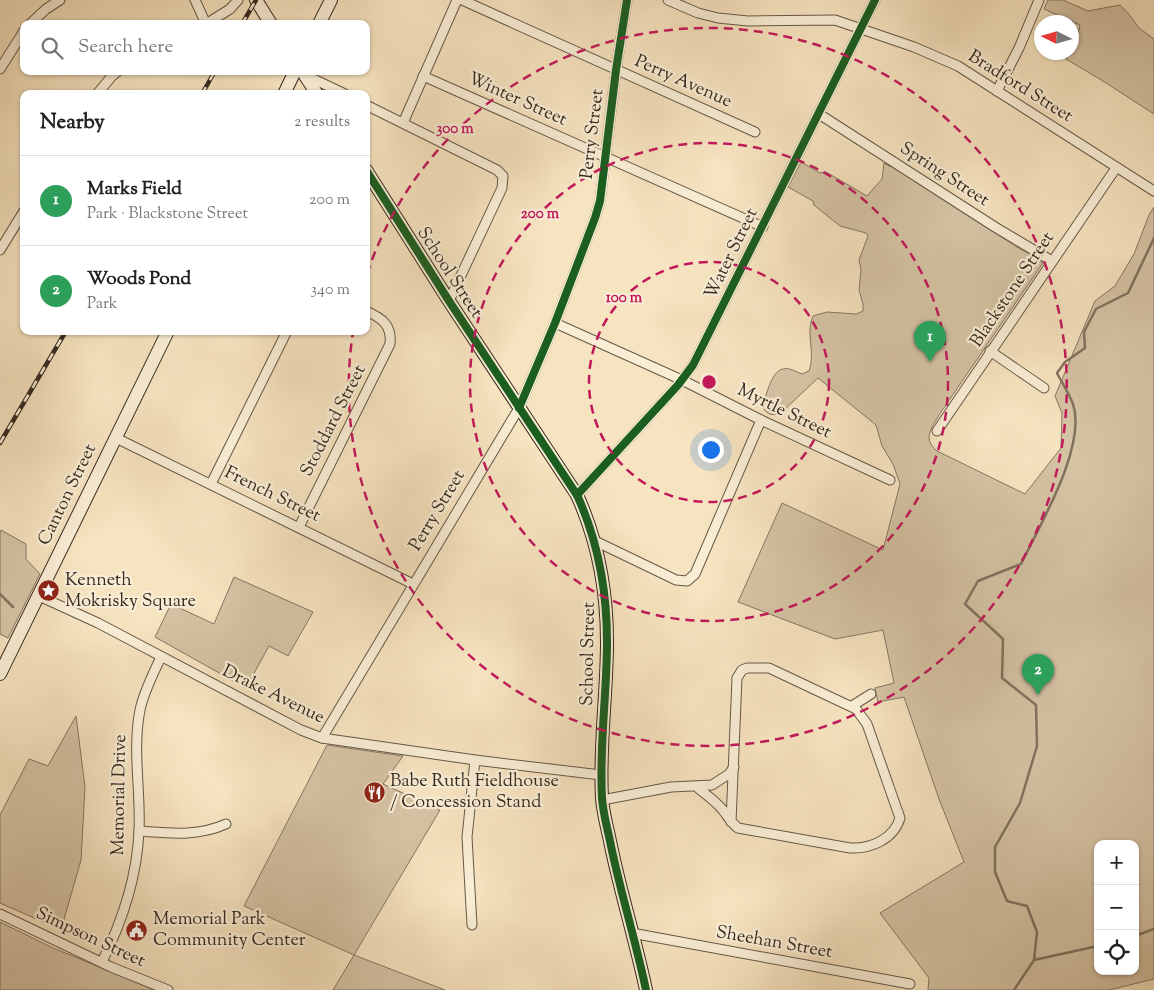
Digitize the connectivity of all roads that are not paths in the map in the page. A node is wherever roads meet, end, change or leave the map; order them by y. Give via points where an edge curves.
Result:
1 (60, 0) edge
2 (195, 0) edge
3 (238, 0) edge
4 (256, 0) edge
5 (332, 0) edge
6 (457, 0) edge
7 (462, 0) edge
8 (627, 0) edge
9 (668, 0) edge
10 (875, 0) edge
11 (1039, 0) edge
12 (34, 20) edge
13 (204, 20) edge
14 (212, 20) edge
15 (268, 20) edge
16 (321, 20) edge
17 (861, 28) junction
18 (20, 37) edge
19 (0, 69) edge
20 (616, 70) junction
21 (113, 75) edge
22 (299, 75) edge
23 (303, 75) edge
24 (305, 75) edge
25 (423, 76) junction
26 (100, 90) edge
27 (287, 90) edge
28 (314, 90) edge
29 (337, 90) edge
30 (996, 92) junction
31 (370, 106) edge
32 (819, 114) junction
33 (403, 123) junction
34 (756, 132) dead end
35 (604, 156) junction
36 (1116, 168) junction
37 (370, 176) edge
38 (1154, 191) edge
39 (20, 217) edge
40 (763, 227) junction
41 (1, 246) edge
42 (1052, 261) junction
43 (449, 301) junction
44 (370, 313) edge
45 (555, 323) junction
46 (166, 335) edge
47 (285, 335) edge
48 (990, 351) junction
49 (682, 380) junction
50 (1044, 388) dead end
51 (519, 408) junction
52 (761, 420) junction
53 (937, 431) dead end
54 (116, 438) junction
55 (890, 480) dead end
56 (211, 484) junction
57 (577, 495) junction
58 (299, 526) junction
59 (593, 540) junction
60 (413, 584) junction
61 (38, 596) junction
62 (161, 657) junction
63 (0, 674) edge
64 (871, 694) dead end
65 (852, 706) junction
66 (322, 738) junction
67 (475, 760) junction
68 (734, 766) junction
69 (601, 775) junction
70 (697, 787) junction
71 (602, 800) junction
72 (731, 822) junction
73 (226, 824) dead end
74 (139, 832) junction
75 (0, 914) edge
76 (472, 925) dead end
77 (632, 936) junction
78 (102, 962) junction
79 (910, 984) dead end
80 (168, 990) edge
81 (646, 990) edge

1 - 12 street
2 - 13 street
3 - 14 street
4 - 15 street
5 - 16 street
6 - 25 street
7 - 20 street, Perry Avenue
8 - 20 street, Perry Street
9 - 17 street, Bradford Street via 718,18 748,21 829,19
10 - 17 street, Water Street
11 - 30 street
17 - 30 street, Bradford Street via 938,56
17 - 32 street, Water Street
18 - 19 street
20 - 34 street, Perry Avenue
20 - 35 street, Perry Street
21 - 26 street
22 - 27 street
23 - 28 street
24 - 29 street
25 - 33 street
25 - 35 street, Winter Street
30 - 36 street, Bradford Street
31 - 33 street
32 - 40 street, Water Street
32 - 42 street, Spring Street
33 - 43 street via 503,176 502,188
35 - 40 street, Winter Street
35 - 45 street, Perry Street via 595,218
36 - 38 street, Bradford Street
36 - 42 street, Blackstone Street
37 - 43 street, School Street
39 - 41 street
40 - 49 street, Water Street via 699,356
42 - 48 street, Blackstone Street
43 - 51 street, School Street
44 - 58 street, Stoddard Street via 386,323 390,330 390,344
45 - 49 street, Myrtle Street
45 - 51 street, Perry Street
46 - 54 street, Canton Street
47 - 56 street
48 - 50 street
48 - 53 street, Blackstone Street
49 - 52 street, Myrtle Street
49 - 57 street, Water Street
51 - 57 street, School Street
51 - 60 street, Perry Street
52 - 55 street, Myrtle Street
52 - 59 street via 695,574 687,581 676,580
54 - 56 street, French Street
54 - 61 street, Canton Street
56 - 58 street, French Street
57 - 59 street, School Street
58 - 60 street, French Street
59 - 69 street, School Street via 604,595 607,645
60 - 66 street, Perry Street
61 - 62 street, Drake Avenue
61 - 63 street, Canton Street
62 - 66 street, Drake Avenue
62 - 74 street, Memorial Drive via 144,696 139,720
64 - 65 street
65 - 68 street via 824,696 769,668 742,670 737,678
65 - 72 street via 867,724 900,813 896,830 876,844 850,848 744,830
66 - 67 street, Drake Avenue
67 - 69 street, Drake Avenue
67 - 76 street via 467,837
68 - 70 street via 721,780
68 - 72 street
69 - 71 street, School Street
70 - 71 street via 671,787
70 - 72 street via 714,800
71 - 77 street, School Street
73 - 74 street via 192,834
74 - 78 street, Memorial Drive via 124,908
75 - 78 street, Simpson Street
77 - 79 street, Sheehan Street via 637,934
77 - 81 street, School Street
78 - 80 street, Simpson Street

